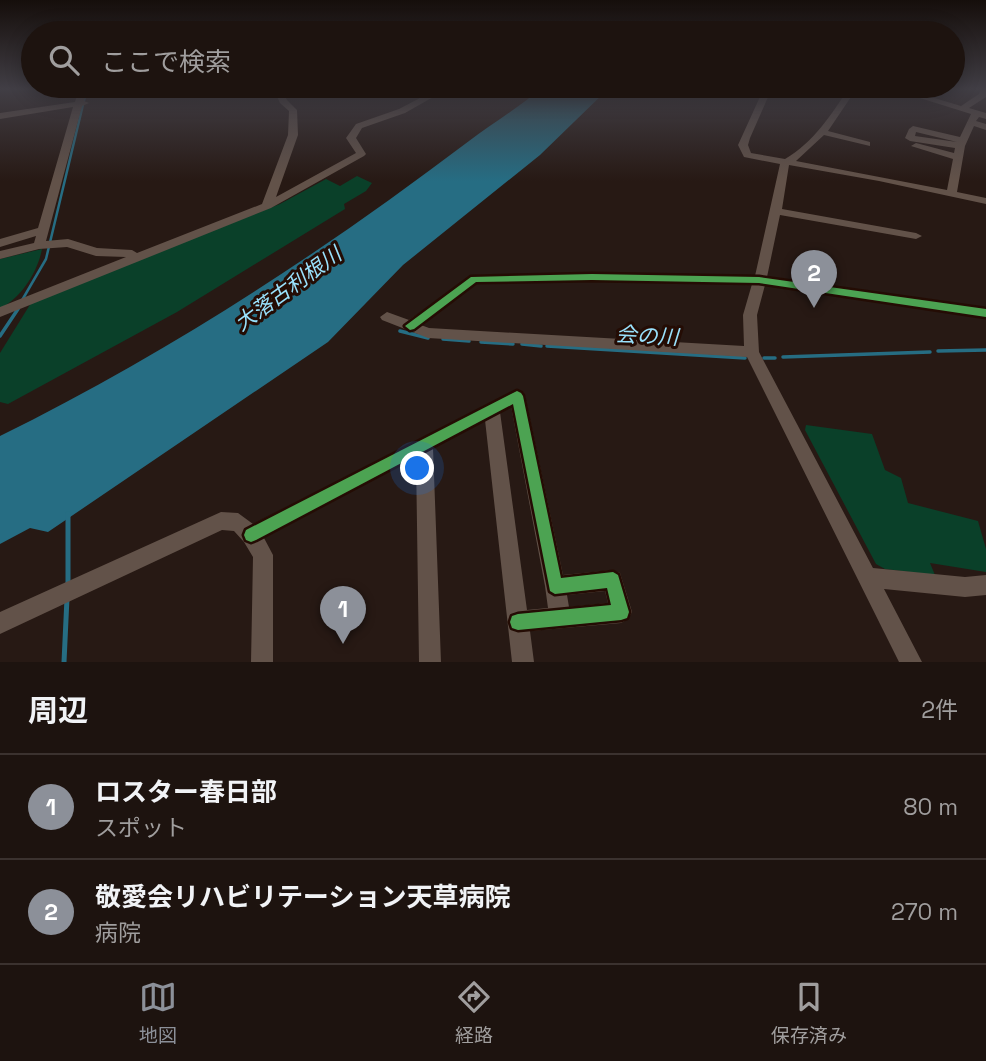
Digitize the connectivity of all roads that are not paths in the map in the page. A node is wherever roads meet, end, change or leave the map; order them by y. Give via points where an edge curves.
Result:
1 (78, 119) edge
2 (294, 119) edge
3 (379, 119) edge
4 (754, 119) edge
5 (831, 119) edge
6 (976, 119) edge
7 (822, 132) junction
8 (905, 143) dead end
9 (867, 144) dead end
10 (958, 157) junction
11 (785, 163) junction
12 (952, 193) junction
13 (986, 201) edge
14 (267, 206) junction
15 (776, 211) junction
16 (42, 230) junction
17 (916, 236) dead end
18 (0, 243) edge
19 (39, 245) junction
20 (141, 254) junction
21 (0, 255) edge
22 (759, 280) junction
23 (0, 313) edge
24 (986, 313) edge
25 (387, 317) dead end
26 (410, 326) junction
27 (755, 357) junction
28 (492, 411) junction
29 (424, 445) junction
30 (251, 535) junction
31 (867, 577) junction
32 (986, 585) edge
33 (555, 586) junction
34 (560, 618) junction
35 (518, 622) junction
36 (0, 623) edge
37 (262, 662) edge
38 (430, 662) edge
39 (523, 662) edge
40 (911, 662) edge

1 - 16 street
2 - 14 street via 293,135
3 - 14 street via 359,126 351,138 361,153
4 - 11 street via 744,152
5 - 7 street
6 - 10 street
7 - 9 street
7 - 11 street via 806,152
8 - 10 street
10 - 12 street
11 - 12 street
11 - 15 street
12 - 13 street
14 - 20 street
15 - 17 street
15 - 22 street
16 - 18 street
16 - 19 street
19 - 20 street via 68,243 112,255
19 - 21 street
20 - 23 street
22 - 24 street
22 - 26 street via 474,279
22 - 27 street via 750,315
25 - 26 street
26 - 27 street via 428,333
27 - 31 street
28 - 29 street
28 - 33 street via 517,396
28 - 35 street
29 - 30 street
29 - 38 street
30 - 36 street via 238,522 220,521
30 - 37 street via 263,555
31 - 32 street
31 - 40 street
33 - 34 street
33 - 34 street via 613,580 621,612
34 - 35 street
35 - 39 street

